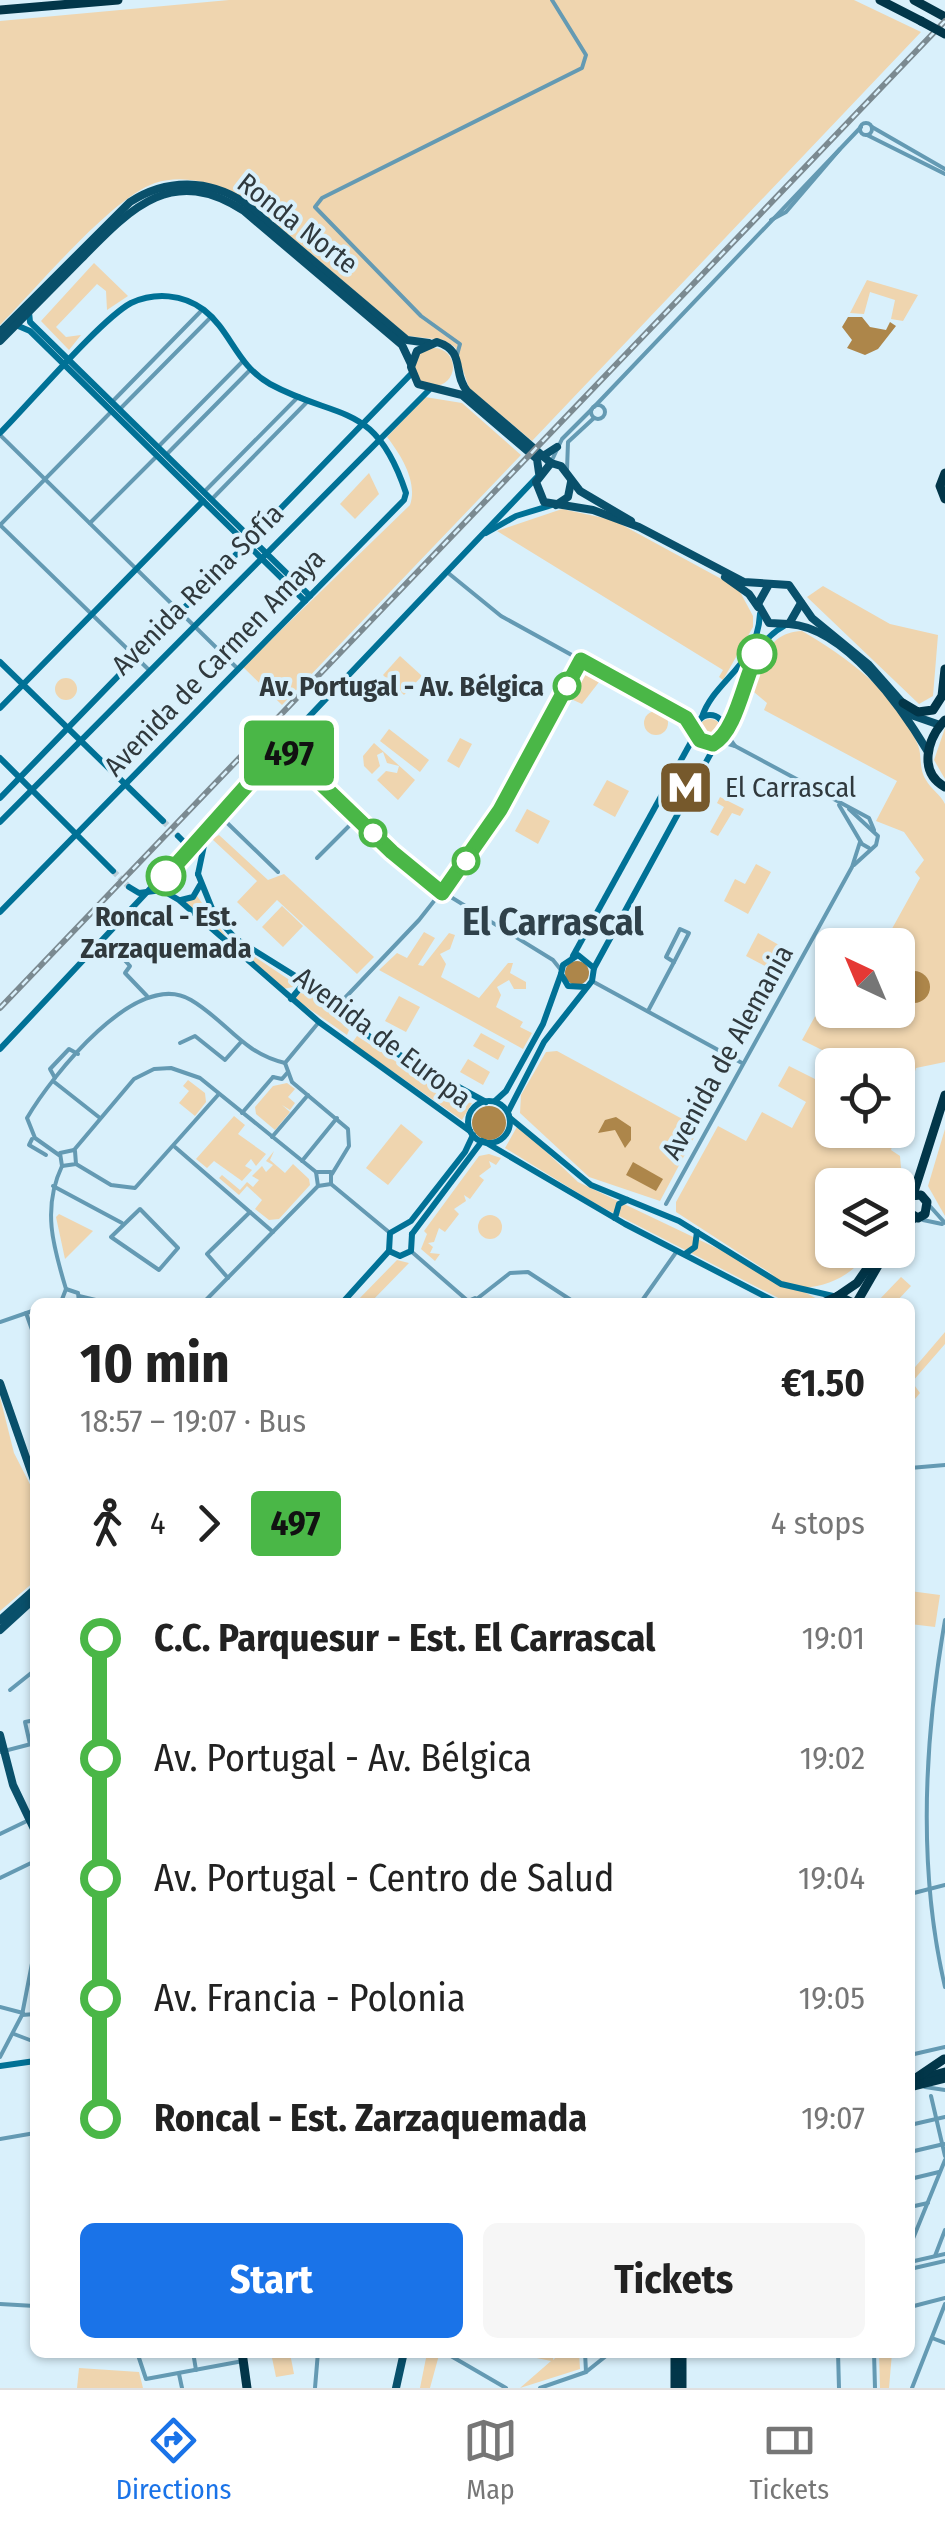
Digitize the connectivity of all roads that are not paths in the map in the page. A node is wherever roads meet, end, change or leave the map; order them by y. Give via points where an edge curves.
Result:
1 (118, 0) edge
2 (552, 0) edge
3 (880, 0) edge
4 (914, 0) edge
5 (0, 10) edge
6 (945, 17) edge
7 (945, 34) edge
8 (872, 126) junction
9 (861, 128) junction
10 (867, 135) junction
11 (945, 172) edge
12 (203, 309) junction
13 (29, 312) junction
14 (211, 317) junction
15 (16, 325) junction
16 (0, 332) edge
17 (0, 342) edge
18 (429, 343) junction
19 (456, 355) junction
20 (242, 362) junction
21 (68, 364) junction
22 (412, 368) junction
23 (250, 370) junction
24 (458, 375) junction
25 (445, 389) junction
26 (428, 390) junction
27 (604, 395) junction
28 (299, 396) junction
29 (311, 399) junction
30 (115, 407) junction
31 (603, 407) junction
32 (593, 408) junction
33 (594, 418) junction
34 (367, 428) junction
35 (0, 434) edge
36 (378, 439) junction
37 (248, 446) junction
38 (557, 446) joint
39 (161, 453) junction
40 (256, 454) junction
41 (547, 459) junction
42 (945, 474) edge
43 (538, 475) junction
44 (570, 478) junction
45 (45, 479) junction
46 (206, 498) junction
47 (945, 499) edge
48 (554, 505) junction
49 (90, 523) junction
50 (0, 524) edge
51 (639, 527) junction
52 (250, 542) junction
53 (472, 543) junction
54 (263, 555) junction
55 (714, 568) junction
56 (137, 569) junction
57 (447, 572) junction
58 (771, 585) junction
59 (307, 598) junction
60 (802, 603) junction
61 (759, 610) junction
62 (182, 613) junction
63 (92, 614) junction
64 (194, 624) junction
65 (787, 625) junction
66 (136, 658) junction
67 (581, 660) junction
68 (0, 662) edge
69 (238, 669) junction
70 (945, 669) edge
71 (149, 670) junction
72 (23, 685) junction
73 (903, 703) junction
74 (0, 708) edge
75 (686, 718) junction
76 (701, 718) junction
77 (942, 722) edge
78 (68, 728) junction
79 (696, 731) junction
80 (725, 731) junction
81 (80, 740) junction
82 (718, 742) junction
83 (282, 746) junction
84 (735, 746) junction
85 (928, 752) junction
86 (0, 758) edge
87 (20, 778) junction
88 (125, 785) junction
89 (943, 788) edge
90 (32, 790) junction
91 (0, 798) edge
92 (836, 801) junction
93 (218, 814) junction
94 (357, 818) junction
95 (163, 821) tunnel mouth
96 (0, 822) edge
97 (208, 830) junction
98 (872, 830) junction
99 (77, 834) junction
100 (178, 836) tunnel mouth
101 (860, 840) junction
102 (870, 848) junction
103 (184, 857) junction
104 (317, 858) dead end
105 (852, 867) junction
106 (172, 870) junction
107 (113, 871) tunnel mouth
108 (277, 871) dead end
109 (199, 878) junction
110 (129, 887) tunnel mouth
111 (149, 892) junction
112 (168, 893) junction
113 (442, 893) junction
114 (179, 900) junction
115 (0, 912) edge
116 (118, 954) dead end
117 (569, 959) junction
118 (552, 960) junction
119 (674, 962) junction
120 (594, 968) junction
121 (561, 973) junction
122 (305, 982) junction
123 (590, 984) junction
124 (147, 996) junction
125 (291, 999) junction
126 (342, 1001) junction
127 (330, 1002) junction
128 (648, 1010) junction
129 (340, 1012) junction
130 (320, 1022) junction
131 (354, 1025) junction
132 (242, 1041) junction
133 (346, 1042) junction
134 (180, 1043) dead end
135 (0, 1049) edge
136 (78, 1054) junction
137 (273, 1062) junction
138 (285, 1063) junction
139 (743, 1064) junction
140 (288, 1072) junction
141 (273, 1077) junction
142 (54, 1080) junction
143 (219, 1094) junction
144 (308, 1094) junction
145 (945, 1095) edge
146 (495, 1100) junction
147 (486, 1102) junction
148 (242, 1113) junction
149 (509, 1115) junction
150 (945, 1115) edge
151 (100, 1118) junction
152 (337, 1118) junction
153 (471, 1133) junction
154 (272, 1137) junction
155 (32, 1140) dead end
156 (483, 1142) junction
157 (175, 1147) junction
158 (74, 1150) junction
159 (59, 1154) junction
160 (46, 1155) dead end
161 (302, 1162) junction
162 (76, 1164) junction
163 (62, 1166) junction
164 (316, 1172) junction
165 (332, 1174) junction
166 (331, 1184) junction
167 (54, 1186) junction
168 (318, 1186) junction
169 (915, 1186) edge
170 (915, 1196) edge
171 (629, 1200) junction
172 (925, 1200) junction
173 (666, 1204) junction
174 (655, 1209) junction
175 (250, 1212) junction
176 (670, 1216) junction
177 (615, 1218) junction
178 (916, 1218) joint
179 (122, 1223) junction
180 (945, 1223) edge
181 (404, 1228) junction
182 (696, 1230) junction
183 (274, 1232) junction
184 (390, 1233) junction
185 (412, 1234) junction
186 (411, 1251) junction
187 (392, 1253) junction
188 (680, 1253) junction
189 (869, 1268) edge
190 (874, 1268) edge
191 (228, 1278) junction
192 (66, 1289) junction
193 (62, 1298) edge
194 (78, 1298) edge
195 (208, 1298) edge
196 (349, 1298) edge
197 (464, 1298) edge
198 (483, 1298) edge
199 (568, 1298) edge
200 (644, 1298) edge
201 (768, 1298) edge
202 (832, 1298) edge
203 (856, 1298) edge
204 (30, 1312) edge
205 (26, 1313) junction
206 (0, 1322) edge
207 (30, 1324) edge
208 (0, 1383) edge
209 (945, 1465) edge
210 (915, 1468) edge
211 (30, 1469) edge
212 (30, 1593) edge
213 (30, 1603) edge
214 (0, 1620) edge
215 (945, 1620) edge
216 (0, 1630) edge
217 (30, 1674) edge
218 (10, 1690) dead end
219 (0, 1735) edge
220 (30, 1744) edge
221 (2, 1751) edge
222 (30, 1820) edge
223 (30, 1828) edge
224 (0, 1834) edge
225 (30, 1863) edge
226 (1, 1876) edge
227 (945, 1885) edge
228 (930, 1889) junction
229 (915, 1893) edge
230 (30, 1973) edge
231 (945, 1987) edge
232 (0, 2007) edge
233 (22, 2014) junction
234 (30, 2014) edge
235 (14, 2034) junction
236 (30, 2041) edge
237 (945, 2047) edge
238 (915, 2055) edge
239 (0, 2057) edge
240 (944, 2057) edge
241 (30, 2061) edge
242 (0, 2066) edge
243 (945, 2075) edge
244 (915, 2081) edge
245 (915, 2082) edge
246 (915, 2084) edge
247 (945, 2090) edge
248 (931, 2096) dead end
249 (945, 2117) edge
250 (936, 2119) junction
251 (915, 2124) edge
252 (30, 2134) edge
253 (0, 2139) edge
254 (944, 2144) edge
255 (915, 2151) edge
256 (945, 2158) edge
257 (940, 2172) junction
258 (915, 2178) edge
259 (935, 2185) junction
260 (945, 2185) edge
261 (928, 2203) junction
262 (915, 2206) edge
263 (915, 2230) edge
264 (945, 2230) edge
265 (945, 2254) edge
266 (935, 2256) junction
267 (915, 2261) edge
268 (945, 2261) edge
269 (915, 2269) edge
270 (945, 2301) edge
271 (0, 2304) edge
272 (30, 2306) edge
273 (915, 2306) edge
274 (932, 2338) junction
275 (945, 2343) edge
276 (139, 2358) edge
277 (194, 2358) edge
278 (239, 2358) edge
279 (243, 2358) edge
280 (318, 2358) edge
281 (405, 2358) edge
282 (454, 2358) edge
283 (585, 2358) edge
284 (603, 2358) edge
285 (679, 2358) edge
286 (838, 2358) edge
287 (874, 2358) edge
288 (196, 2370) junction
289 (586, 2372) junction
290 (179, 2374) junction
291 (182, 2388) edge
292 (247, 2388) edge
293 (315, 2388) edge
294 (398, 2388) edge
295 (506, 2388) edge
296 (540, 2388) edge
297 (678, 2388) edge
298 (839, 2388) edge
299 (875, 2388) edge
300 (912, 2388) edge

1 - 5 highway
2 - 19 street via 586,55 582,68 315,207 420,315 460,344
3 - 7 highway, bridge
4 - 6 highway
8 - 9 street
8 - 10 street
8 - 11 street
9 - 10 street
9 - 27 street
10 - 11 street
12 - 14 main road, Avenida de Carmen Amaya
12 - 21 main road via 170,296 136,301
12 - 30 street
13 - 15 main road, Ronda Norte
13 - 21 main road via 30,322
13 - 22 main road, Ronda Norte via 137,206 167,192 196,191 244,211 402,345
14 - 20 main road, Avenida de Carmen Amaya
14 - 30 street
15 - 17 main road, Ronda Norte
15 - 21 main road
16 - 18 main road, Ronda Norte via 122,208 154,189 186,184 245,203 407,340
18 - 19 main road, Ronda Norte via 445,344
18 - 22 main road via 417,351
19 - 24 main road
20 - 23 main road, Avenida de Carmen Amaya
20 - 39 street
21 - 30 main road
21 - 35 main road
22 - 26 main road, Ronda Norte
22 - 34 main road, Avenida Reina Sofía
23 - 28 main road, Avenida de Carmen Amaya
23 - 39 street
24 - 25 main road
24 - 41 main road via 467,391
25 - 26 main road
25 - 43 main road via 462,395 536,458
26 - 36 main road, Avenida Reina Sofía
27 - 31 street
27 - 32 street
28 - 29 main road, Avenida de Carmen Amaya
28 - 37 street
29 - 34 main road, Avenida de Carmen Amaya
29 - 40 street
30 - 39 main road
30 - 45 street
31 - 32 street
31 - 33 street via 604,416
32 - 33 street
32 - 38 street
33 - 44 street via 567,444
34 - 36 main road, Avenida de Carmen Amaya
34 - 52 main road, Avenida Reina Sofía
35 - 45 street
36 - 54 main road, Avenida Reina Sofía
36 - 59 main road, Avenida de Carmen Amaya via 398,470 404,500
37 - 40 street
37 - 46 street
38 - 41 main road
39 - 46 main road
39 - 49 street
40 - 46 street
41 - 43 main road
41 - 44 main road
42 - 47 highway
43 - 48 main road via 538,496
43 - 53 main road
44 - 48 main road via 568,497
44 - 51 main road
45 - 49 street
45 - 50 street
46 - 52 main road
46 - 56 main road
48 - 51 main road via 594,510
48 - 53 main road via 516,516
49 - 56 street
50 - 63 street
51 - 55 main road
52 - 54 main road
52 - 62 main road, Avenida Reina Sofía
53 - 57 main road
54 - 59 main road
54 - 64 main road, Avenida Reina Sofía
55 - 58 main road
55 - 61 main road
56 - 62 street
56 - 63 main road
57 - 67 street via 492,610
57 - 83 main road
58 - 60 main road via 791,586
58 - 61 main road
59 - 69 main road, Avenida de Carmen Amaya
60 - 65 main road
60 - 73 main road
61 - 65 main road via 772,624
61 - 76 main road via 757,635 739,669
62 - 64 street
62 - 66 main road, Avenida Reina Sofía
63 - 66 street
63 - 72 main road
64 - 69 street
64 - 71 main road, Avenida Reina Sofía
65 - 80 main road via 761,647
65 - 85 main road via 814,629 864,668 913,724
66 - 71 street
66 - 78 main road, Avenida Reina Sofía
67 - 75 street
67 - 113 street via 500,810
68 - 72 main road
69 - 88 main road, Avenida de Carmen Amaya
70 - 73 highway via 933,710 918,712
71 - 81 main road, Avenida Reina Sofía
72 - 74 main road
72 - 78 main road
73 - 77 main road via 918,719
75 - 76 street
75 - 79 street
76 - 79 main road
76 - 80 main road via 719,718
77 - 85 highway
78 - 81 main road
78 - 87 main road, Avenida Reina Sofía
79 - 82 main road via 704,742
79 - 117 main road
80 - 82 main road
80 - 84 street
81 - 88 main road
81 - 90 main road, Avenida Reina Sofía
82 - 84 street
82 - 120 main road
83 - 93 main road
83 - 94 street
84 - 92 street
85 - 89 highway via 929,772
86 - 87 main road
87 - 90 main road
87 - 91 main road, Avenida Reina Sofía
88 - 95 main road
88 - 99 main road, Avenida de Carmen Amaya
90 - 96 main road, Avenida Reina Sofía
90 - 99 main road
92 - 98 street via 868,818
92 - 101 street
93 - 97 main road
93 - 108 street
94 - 104 street
94 - 113 street
97 - 103 main road
97 - 109 main road
98 - 101 street
98 - 102 street via 878,840
99 - 107 main road
99 - 115 main road, Avenida de Carmen Amaya
100 - 103 main road
101 - 102 street
101 - 105 street, Avenida de Alemania
102 - 105 street, Avenida de Alemania
103 - 106 main road
105 - 139 street, Avenida de Alemania
106 - 109 main road via 187,866
106 - 111 main road
106 - 112 main road
109 - 114 main road via 193,897
109 - 122 main road, Avenida de Europa via 228,932
110 - 111 main road
111 - 112 main road
111 - 135 main road
112 - 114 main road
113 - 118 street
113 - 126 street
114 - 125 main road, Avenida de Europa
116 - 124 street via 130,966 124,972
117 - 118 street
117 - 120 main road via 588,959
117 - 121 main road
118 - 121 street
119 - 119 street via 689,933 680,929 666,957
119 - 128 street
120 - 123 main road
121 - 123 main road via 568,986
121 - 146 main road via 543,1024 506,1092
122 - 125 main road
122 - 127 main road, Avenida de Europa
123 - 128 street
123 - 149 main road via 553,1026
124 - 132 street via 169,989
124 - 136 street
125 - 130 main road, Avenida de Europa
126 - 127 street
126 - 129 street
127 - 129 main road, Avenida de Europa
128 - 139 street
129 - 131 main road, Avenida de Europa
130 - 133 main road, Avenida de Europa
130 - 138 street
131 - 133 main road
131 - 147 main road, Avenida de Europa
132 - 134 street via 227,1060 195,1036
132 - 137 street
133 - 153 main road, Avenida de Europa
136 - 142 street
136 - 142 street via 69,1049 50,1069
137 - 138 street
137 - 141 street
138 - 140 street
139 - 173 street, Avenida de Alemania
140 - 141 street
140 - 144 street
141 - 148 street
142 - 151 street
142 - 159 street via 27,1118 34,1138
143 - 148 street
143 - 151 street via 186,1071 154,1070 134,1079
143 - 157 street
144 - 152 street
144 - 154 street
145 - 169 highway
146 - 147 main road
146 - 149 main road
147 - 153 main road via 471,1112
148 - 154 street
149 - 156 main road via 500,1139
149 - 171 main road via 582,1180
150 - 172 highway
151 - 158 street
152 - 161 street
152 - 165 street via 350,1136
153 - 156 main road
153 - 181 main road via 465,1152
154 - 161 street
155 - 160 street
156 - 177 main road, Avenida de Europa
156 - 185 main road
157 - 162 street via 135,1188 112,1185
157 - 175 street
158 - 159 street
158 - 162 street
159 - 163 street
161 - 164 street
162 - 163 street
163 - 167 street
164 - 165 street
164 - 168 street
165 - 166 street
166 - 168 street
166 - 184 street
167 - 179 street
167 - 192 street via 50,1218
168 - 183 street
170 - 172 highway
171 - 174 main road
171 - 177 main road via 619,1203
172 - 178 highway via 927,1210
172 - 180 street
173 - 174 main road
173 - 176 main road
174 - 176 main road
175 - 183 street
175 - 191 street via 207,1254
176 - 182 main road
177 - 188 main road, Avenida de Europa
178 - 180 street
179 - 179 street via 112,1239 156,1270 178,1251 140,1209
181 - 184 main road
181 - 185 main road
182 - 188 main road via 696,1246
182 - 202 main road via 781,1284
183 - 191 street
184 - 187 main road
185 - 186 main road
186 - 187 main road
186 - 197 street
187 - 196 main road
188 - 200 street
188 - 201 main road, Avenida de Europa
189 - 202 highway
190 - 203 highway
191 - 195 street
192 - 193 street
192 - 194 street
198 - 199 street via 510,1273 528,1272
204 - 205 street
205 - 206 street
205 - 207 street
208 - 211 main road
209 - 210 street
212 - 214 main road
213 - 216 main road
215 - 228 street via 928,1754
217 - 218 street
219 - 221 main road
220 - 221 street
221 - 222 main road
223 - 224 street
225 - 226 street
227 - 228 street
228 - 229 street
228 - 231 street
230 - 233 street
232 - 233 street
233 - 234 street
233 - 235 street
235 - 236 street
235 - 239 street
237 - 238 street
240 - 244 highway
241 - 242 main road
243 - 245 highway
246 - 247 street
248 - 250 street
249 - 250 street
250 - 251 street
250 - 254 street
252 - 253 street
254 - 255 street
254 - 256 street
256 - 257 street
257 - 258 street
257 - 259 street
259 - 260 street
259 - 261 street
261 - 262 street
261 - 263 street
264 - 266 street
265 - 266 street
266 - 267 street
268 - 269 street
270 - 273 street
270 - 274 street
271 - 272 street
274 - 275 street
274 - 300 street
276 - 290 street via 146,2379
277 - 288 street
278 - 288 street
279 - 292 highway
280 - 293 street
281 - 294 main road
282 - 295 street
283 - 289 street
284 - 289 street
285 - 297 highway
286 - 298 street
287 - 299 street
288 - 290 street
289 - 296 street
290 - 291 street

